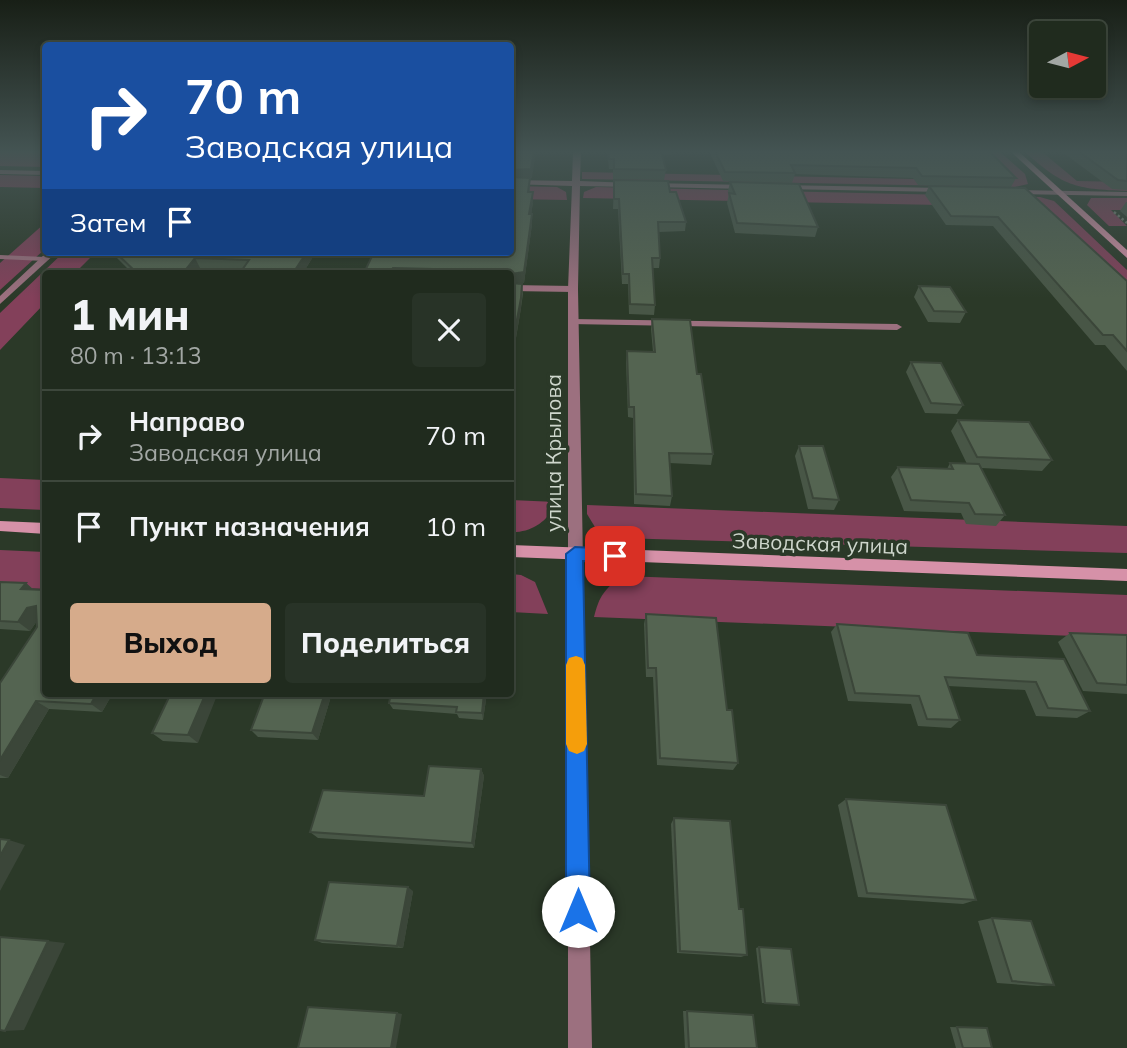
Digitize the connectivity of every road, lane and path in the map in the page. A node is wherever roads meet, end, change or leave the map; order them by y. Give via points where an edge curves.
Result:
1 (576, 200) edge
2 (1067, 200) edge
3 (42, 255) edge
4 (1127, 255) edge
5 (47, 256) edge
6 (0, 257) edge
7 (514, 288) edge
8 (573, 289) junction
9 (0, 301) edge
10 (573, 322) junction
11 (897, 327) dead end
12 (0, 526) edge
13 (42, 529) edge
14 (514, 551) edge
15 (575, 554) junction
16 (1127, 575) edge
17 (580, 1048) edge

1 - 8 street, улица Крылова
2 - 4 main road
3 - 6 lane
5 - 9 street
7 - 8 lane
8 - 10 street, улица Крылова
10 - 11 lane
10 - 15 street, улица Крылова
12 - 13 main road
14 - 15 main road, Заводская улица
15 - 16 main road, Заводская улица
15 - 17 street, улица Крылова

